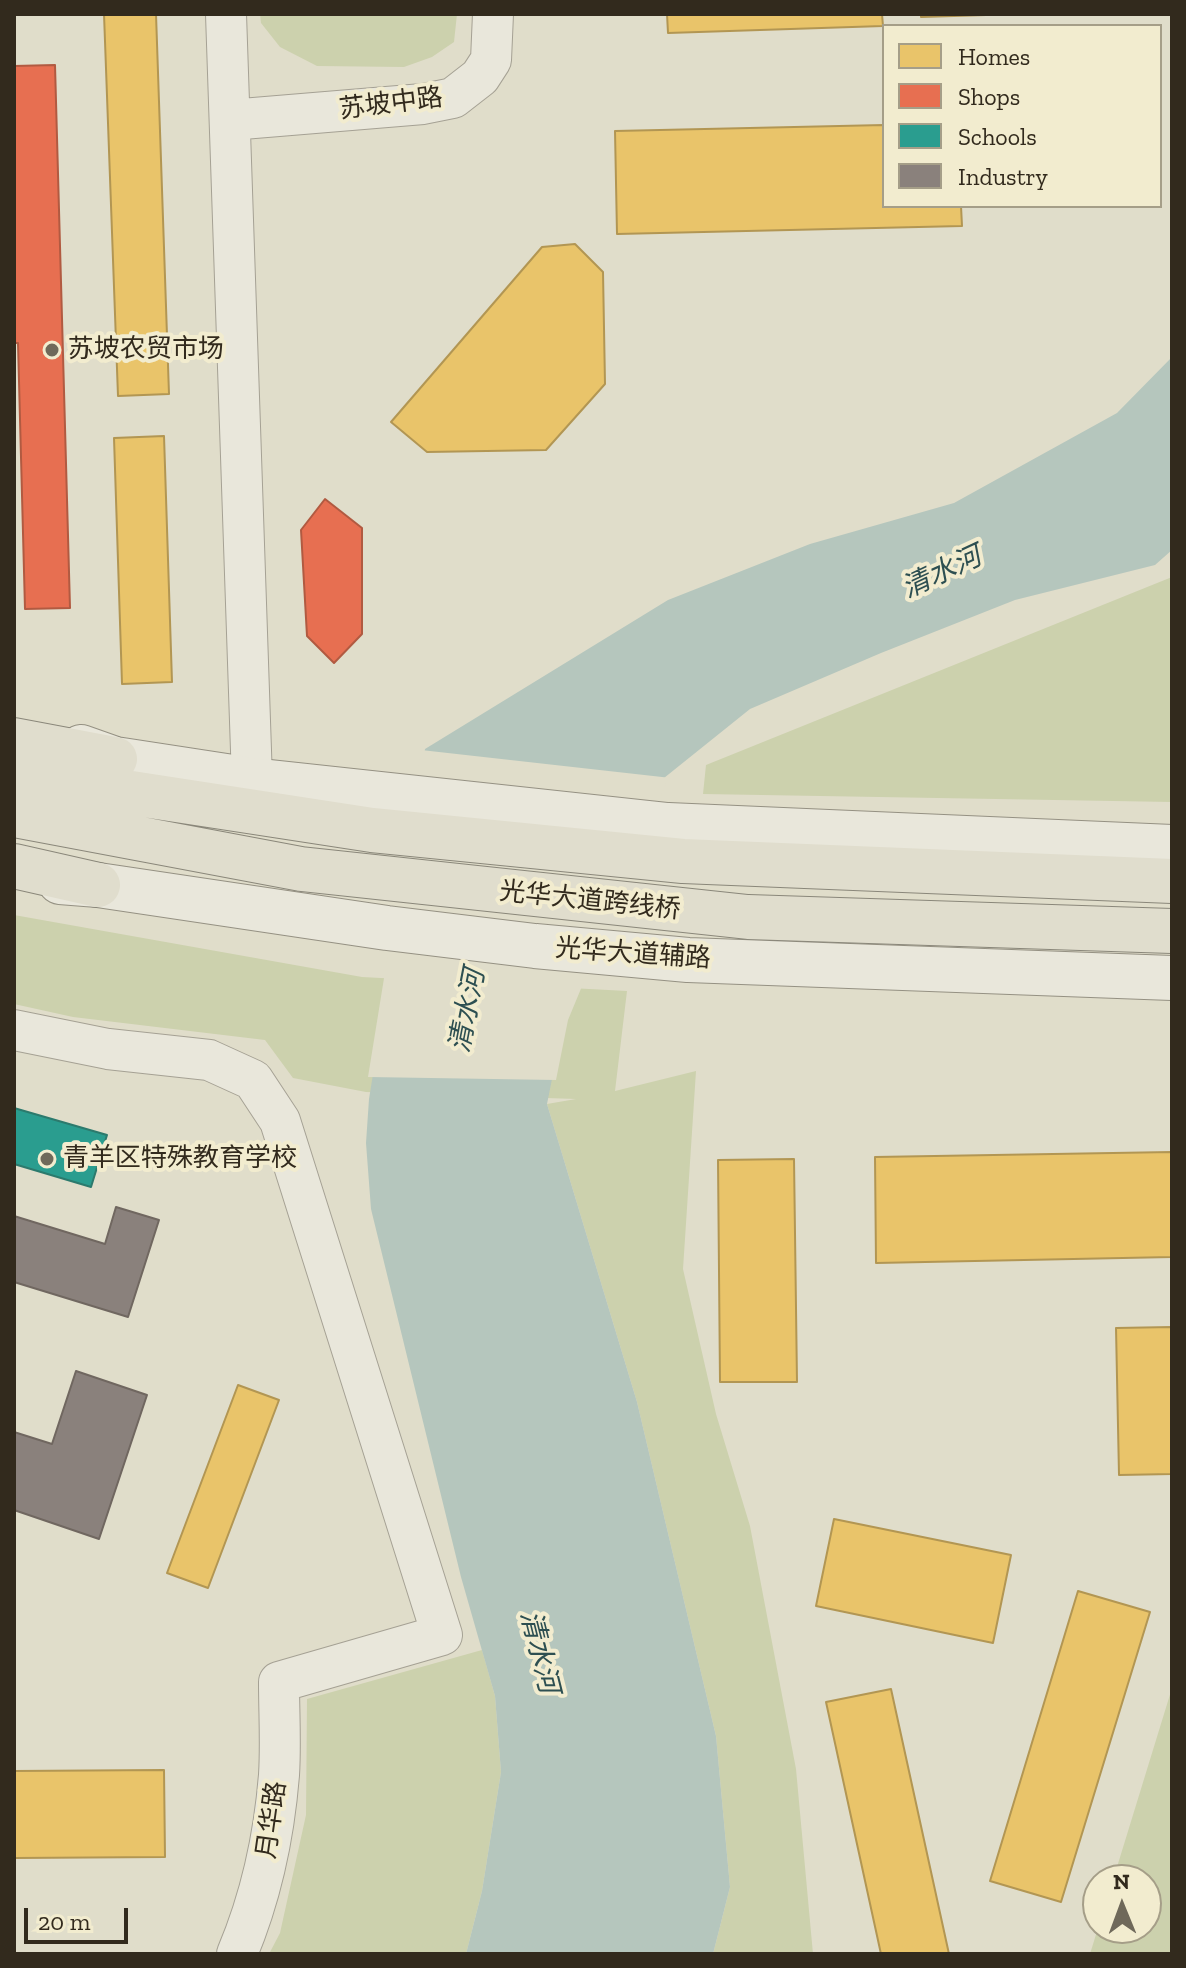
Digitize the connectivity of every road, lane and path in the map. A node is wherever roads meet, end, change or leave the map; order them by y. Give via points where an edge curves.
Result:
1 (226, 14) edge
2 (493, 14) edge
3 (230, 120) junction
4 (14, 723) edge
5 (14, 740) edge
6 (115, 759) junction
7 (14, 775) edge
8 (252, 780) junction
9 (14, 815) edge
10 (1172, 847) edge
11 (14, 866) edge
12 (14, 878) edge
13 (1172, 881) edge
14 (98, 885) junction
15 (1172, 931) edge
16 (1172, 978) edge
17 (14, 1030) edge
18 (237, 1954) edge

1 - 3 street
2 - 3 street, 苏坡中路 via 491,60 480,77 453,98
3 - 8 street
4 - 6 street
5 - 6 main road
6 - 8 street
7 - 13 main road, 光华大道跨线桥 via 372,830 667,859
8 - 10 street via 668,825
9 - 15 main road, 光华大道跨线桥 via 301,869 748,917
11 - 14 main road
12 - 14 street, 光华大道辅路
14 - 16 street, 光华大道辅路 via 387,928 688,960
17 - 18 street, 月华路 via 108,1049 209,1060 253,1080 280,1121 442,1635 279,1682 279,1773 270,1850

